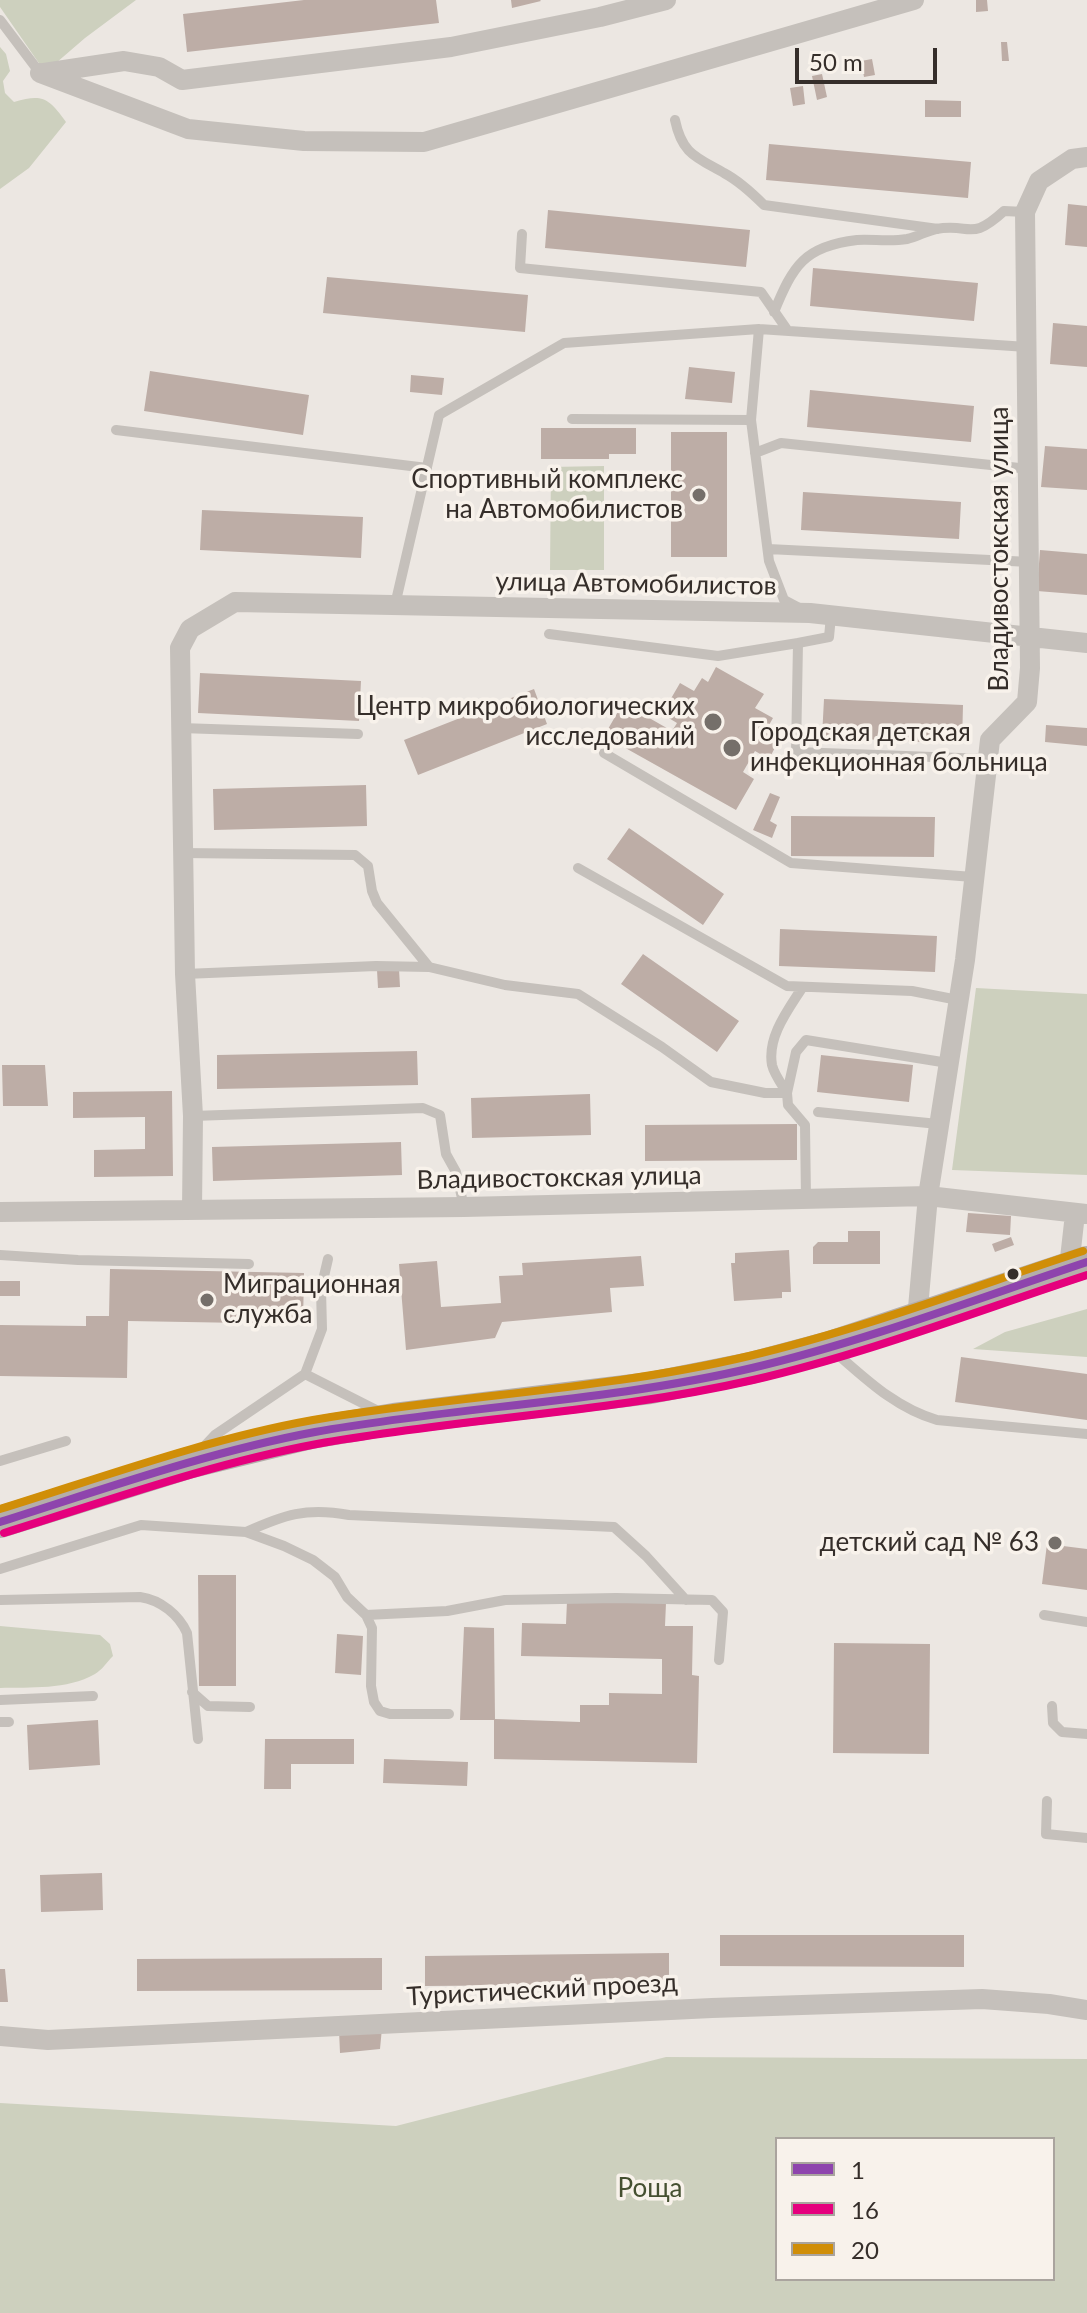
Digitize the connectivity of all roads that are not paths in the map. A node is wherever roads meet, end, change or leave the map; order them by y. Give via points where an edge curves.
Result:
1 (666, 0) edge
2 (914, 0) edge
3 (0, 20) edge
4 (40, 73) junction
5 (675, 120) dead end
6 (1087, 157) edge
7 (1025, 212) junction
8 (938, 229) junction
9 (522, 234) dead end
10 (774, 312) junction
11 (759, 329) junction
12 (788, 331) junction
13 (1027, 347) junction
14 (572, 419) dead end
15 (751, 420) junction
16 (116, 430) dead end
17 (755, 453) junction
18 (427, 468) junction
19 (1029, 469) junction
20 (768, 549) junction
21 (1030, 562) junction
22 (395, 605) junction
23 (810, 613) junction
24 (831, 616) junction
25 (549, 634) dead end
26 (1031, 637) junction
27 (798, 643) junction
28 (1087, 643) edge
29 (181, 728) junction
30 (358, 734) dead end
31 (604, 753) dead end
32 (987, 759) junction
33 (183, 853) junction
34 (578, 868) dead end
35 (973, 877) junction
36 (429, 967) junction
37 (185, 974) junction
38 (802, 988) junction
39 (958, 1000) junction
40 (948, 1063) junction
41 (787, 1093) junction
42 (818, 1112) dead end
43 (193, 1116) junction
44 (938, 1124) junction
45 (0, 1195) edge
46 (928, 1196) junction
47 (806, 1199) junction
48 (464, 1207) junction
49 (192, 1210) junction
50 (10, 1211) edge
51 (1083, 1215) edge
52 (0, 1255) edge
53 (328, 1259) dead end
54 (249, 1264) dead end
55 (1078, 1264) edge
56 (917, 1319) junction
57 (830, 1347) junction
58 (305, 1374) junction
59 (394, 1419) junction
60 (1087, 1434) edge
61 (66, 1441) dead end
62 (0, 1461) edge
63 (188, 1463) junction
64 (0, 1522) edge
65 (246, 1532) junction
66 (0, 1569) edge
67 (0, 1600) edge
68 (686, 1600) junction
69 (366, 1615) junction
70 (1044, 1615) dead end
71 (1087, 1622) edge
72 (719, 1660) dead end
73 (191, 1691) junction
74 (93, 1696) dead end
75 (0, 1700) edge
76 (1052, 1706) dead end
77 (250, 1707) dead end
78 (449, 1714) dead end
79 (1087, 1734) edge
80 (198, 1739) dead end
81 (1047, 1801) dead end
82 (1087, 1838) edge
83 (1087, 2010) edge
84 (0, 2036) edge

1 - 4 street via 451,47 182,80 159,67 124,61
2 - 4 street via 424,142 304,141 188,129
3 - 4 lane
5 - 8 lane via 690,153 744,186 764,205
6 - 7 street, Владивостокская улица via 1072,159 1039,181
7 - 8 lane via 1004,211 977,231
7 - 13 street, Владивостокская улица
8 - 10 lane via 908,239 857,240 808,254 795,268
9 - 10 lane via 520,268 761,292
10 - 12 lane
11 - 12 lane
11 - 15 lane
11 - 18 lane via 564,343 439,415
12 - 13 lane
13 - 19 street, Владивостокская улица
14 - 15 lane
15 - 17 lane
16 - 18 lane
17 - 19 lane via 781,443
17 - 20 lane
18 - 22 lane
19 - 21 street, Владивостокская улица
20 - 21 lane
20 - 23 lane via 784,600
21 - 26 street, Владивостокская улица
22 - 23 street, улица Автомобилистов
22 - 29 street, улица Автомобилистов via 235,602 190,629 180,648
23 - 24 street, улица Автомобилистов
24 - 26 street, улица Автомобилистов
24 - 27 lane via 829,637
25 - 27 lane via 718,656
26 - 28 street, улица Автомобилистов
26 - 32 street, Владивостокская улица via 1027,702 990,740
27 - 32 lane via 796,752
29 - 30 lane
29 - 33 street
31 - 35 lane via 791,863
32 - 35 street, Владивостокская улица
33 - 36 lane via 355,855 368,866 377,903
33 - 37 street
34 - 38 lane via 787,986
35 - 39 street, Владивостокская улица
36 - 37 lane
36 - 41 lane via 505,985 578,994 711,1082
37 - 43 street
38 - 39 lane via 912,991
38 - 41 lane via 772,1047 773,1067
39 - 40 street, Владивостокская улица
40 - 41 lane via 806,1040 796,1052
40 - 44 street, Владивостокская улица
41 - 47 lane via 788,1105 805,1125
42 - 44 lane
43 - 48 lane via 423,1108 440,1115 446,1154
43 - 49 street
44 - 46 street, Владивостокская улица
45 - 50 street
46 - 47 street, Владивостокская улица
46 - 51 street, Владивостокская улица
46 - 56 street, Владивостокская улица
47 - 48 street, Владивостокская улица
48 - 49 street, Владивостокская улица
49 - 50 street, Владивостокская улица
51 - 55 street, Владивостокская улица
52 - 54 lane
53 - 58 lane via 321,1289 322,1329
55 - 56 main road
56 - 57 main road
57 - 59 main road via 650,1388
57 - 60 lane via 875,1387 918,1415
58 - 59 lane
58 - 63 lane via 215,1435
59 - 63 main road
61 - 62 lane
63 - 64 main road
65 - 66 lane via 141,1525
65 - 68 lane via 293,1512 325,1511 614,1527
65 - 69 lane via 313,1560 335,1577
67 - 73 lane via 150,1599 184,1626
68 - 69 lane via 505,1600 447,1611
68 - 72 lane via 712,1600 723,1612
69 - 78 lane via 372,1628 371,1686 377,1707 385,1714
70 - 71 lane
73 - 77 lane via 208,1706
73 - 80 lane
74 - 75 lane
76 - 79 lane via 1053,1723 1062,1732
81 - 82 lane via 1046,1834
83 - 84 street, Туристический проезд via 982,1999 48,2040

